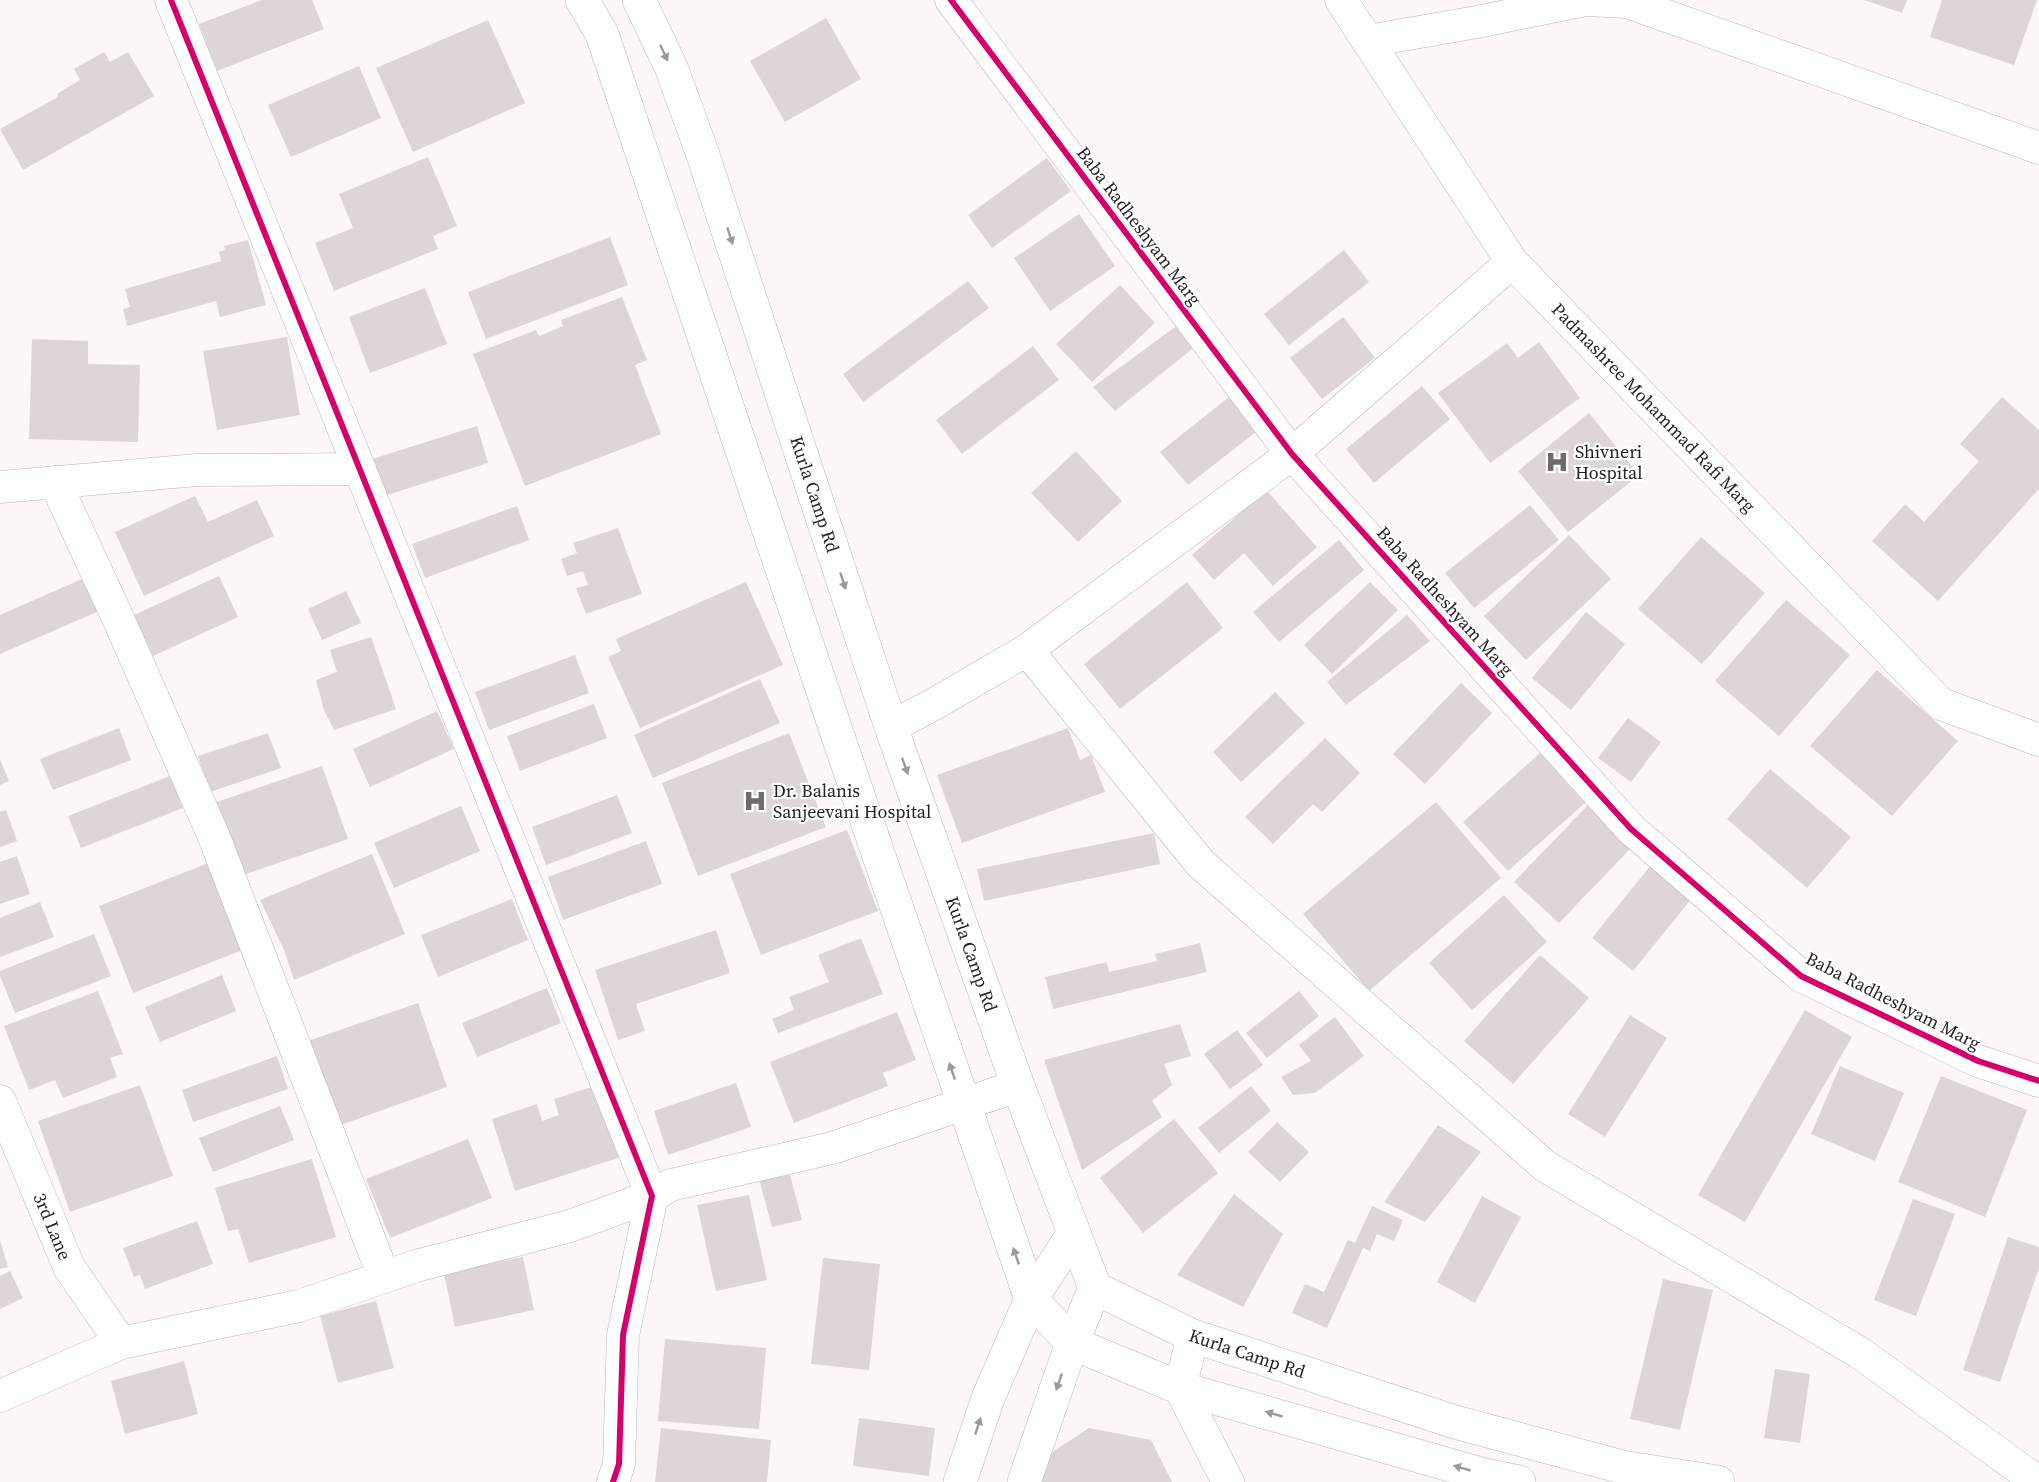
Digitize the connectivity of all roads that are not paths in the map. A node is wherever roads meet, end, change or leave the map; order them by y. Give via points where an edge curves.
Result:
1 (171, 0) edge
2 (582, 0) edge
3 (639, 0) edge
4 (951, 0) edge
5 (1341, 0) edge
6 (1368, 41) junction
7 (2039, 148) edge
8 (1512, 262) junction
9 (1292, 454) junction
10 (360, 469) junction
11 (55, 482) junction
12 (0, 487) edge
13 (1027, 650) junction
14 (891, 727) junction
15 (2039, 740) edge
16 (2039, 1081) edge
17 (1018, 1086) junction
18 (0, 1101) edge
19 (963, 1104) junction
20 (652, 1196) junction
21 (1074, 1233) junction
22 (384, 1277) junction
23 (1095, 1288) junction
24 (1031, 1299) junction
25 (1193, 1336) junction
26 (121, 1343) junction
27 (1072, 1343) junction
28 (1180, 1388) junction
29 (0, 1396) edge
30 (613, 1482) edge
31 (960, 1482) edge
32 (1023, 1482) edge
33 (1228, 1482) edge
34 (1519, 1482) edge
35 (1718, 1482) edge
36 (2038, 1482) edge

1 - 10 street
19 -> 2 main road via 602,34
3 -> 14 main road, Kurla Camp Rd via 702,152
4 - 9 street, Baba Radheshyam Marg
5 - 6 street, Padmashree Mohammad Rafi Marg
6 - 7 street via 1586,0 1627,2
6 - 8 street, Padmashree Mohammad Rafi Marg
8 - 9 street
8 - 15 street, Padmashree Mohammad Rafi Marg via 1941,704
9 - 13 street
9 - 16 street, Baba Radheshyam Marg via 1631,829 1801,976 1978,1061
10 - 11 street via 197,470
10 - 20 street
11 - 12 street
11 - 22 street via 214,837
13 - 14 street
13 - 36 street via 1201,864 1545,1166 1860,1353
14 -> 17 main road, Kurla Camp Rd
17 - 19 street
17 - 21 main road, Kurla Camp Rd
18 - 26 street, 3rd Lane via 69,1267
19 - 20 street via 832,1148 671,1185
24 -> 19 main road
20 - 22 street via 570,1226
20 - 30 street via 623,1335 619,1464
21 - 23 main road, Kurla Camp Rd
21 - 24 main road
22 - 26 street via 299,1306
23 - 25 main road, Kurla Camp Rd
23 - 27 main road
24 - 27 main road
31 -> 24 main road via 988,1398
25 - 28 street
25 - 35 main road, Kurla Camp Rd via 1455,1422 1622,1467
26 - 29 street
27 - 28 main road
27 -> 32 main road
28 - 33 street
34 -> 28 main road

